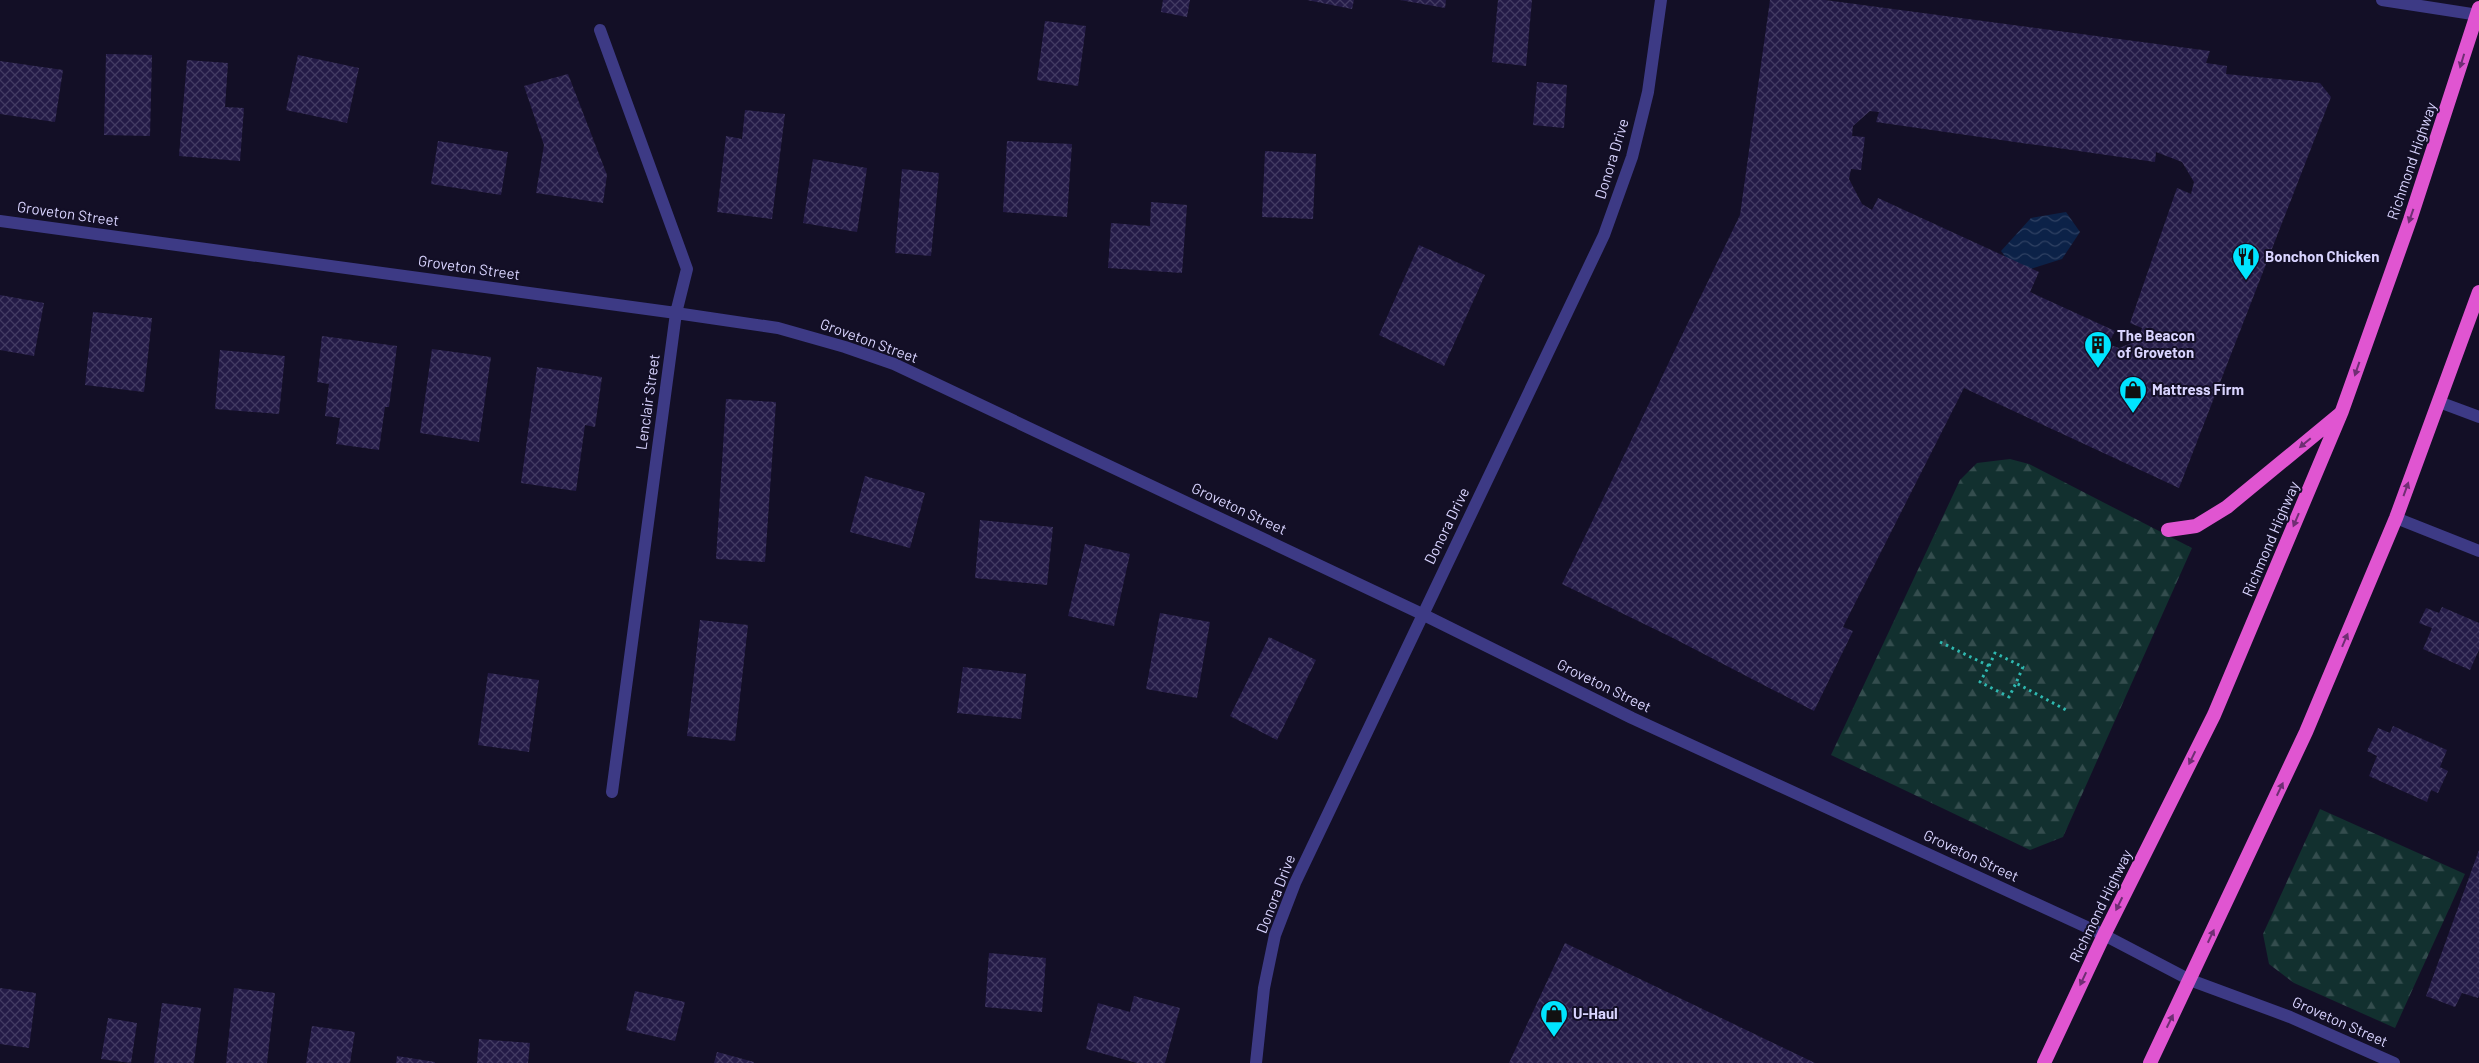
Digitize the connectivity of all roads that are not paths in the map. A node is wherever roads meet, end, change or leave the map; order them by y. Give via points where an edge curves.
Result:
1 (1661, 0) edge
2 (2382, 0) edge
3 (2478, 13) edge
4 (600, 30) dead end
5 (0, 221) edge
6 (2478, 298) edge
7 (676, 313) junction
8 (2439, 402) junction
9 (2342, 412) junction
10 (2479, 417) edge
11 (2396, 518) junction
12 (2168, 530) dead end
13 (2478, 548) edge
14 (1422, 614) junction
15 (612, 792) dead end
16 (2104, 934) junction
17 (2190, 980) junction
18 (1256, 1063) edge
19 (2044, 1063) edge
20 (2150, 1063) edge
21 (2394, 1063) edge

1 - 14 street, Donora Drive via 1648,92 1632,157 1604,236
2 - 3 street
3 -> 9 highway, Richmond Highway
4 - 7 street, Lenclair Street via 687,269
5 - 7 street, Groveton Street
6 - 8 highway
7 - 14 street, Groveton Street via 778,328 894,364
7 - 15 street, Lenclair Street
8 - 10 street
11 -> 8 highway
9 -> 12 highway via 2228,507 2196,526
9 -> 16 highway, Richmond Highway via 2214,714
11 - 13 street
17 -> 11 highway via 2306,732
14 - 16 street, Groveton Street via 1632,718
14 - 18 street, Donora Drive via 1295,883 1275,934 1264,988
16 - 17 street, Groveton Street
16 -> 19 highway, Richmond Highway
20 -> 17 highway
17 - 21 street, Groveton Street via 2290,1017

